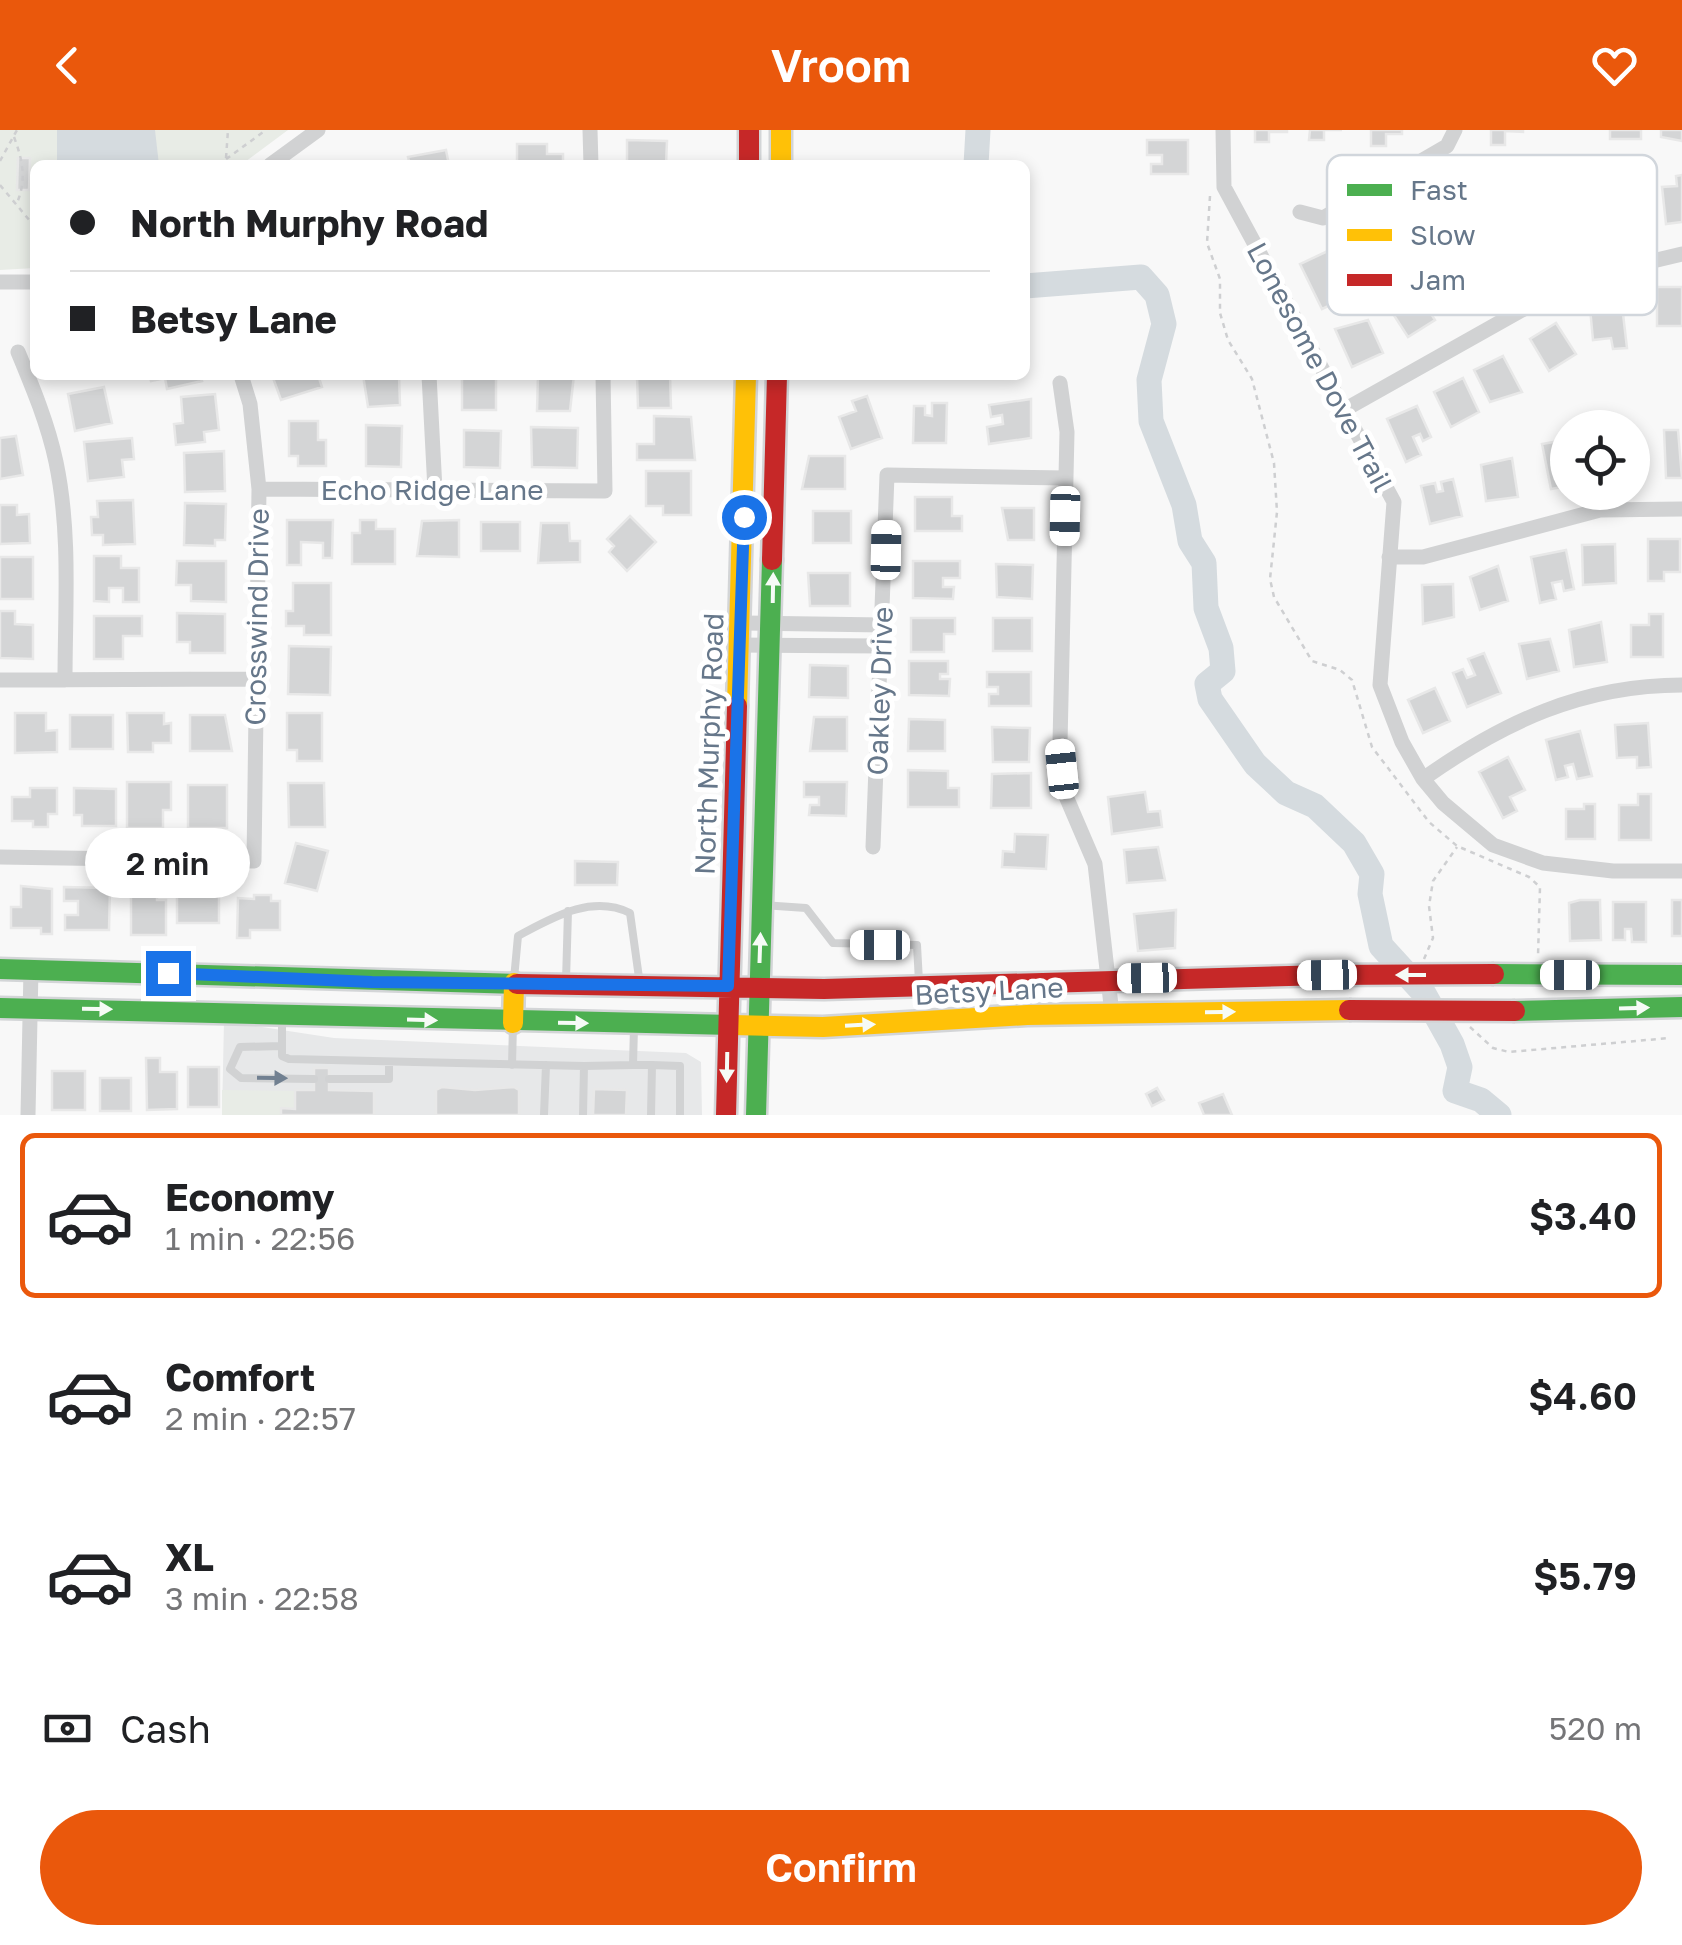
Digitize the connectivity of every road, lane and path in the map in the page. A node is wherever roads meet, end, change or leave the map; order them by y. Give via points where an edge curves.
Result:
1 (16, 130) edge
2 (228, 130) edge
3 (266, 130) edge
4 (318, 130) edge
5 (590, 130) edge
6 (748, 130) edge
7 (782, 130) edge
8 (1223, 130) edge
9 (1455, 130) edge
10 (14, 137) junction
11 (1432, 155) edge
12 (226, 158) junction
13 (0, 160) edge
14 (224, 160) edge
15 (277, 160) edge
16 (591, 160) edge
17 (748, 160) edge
18 (781, 160) edge
19 (0, 185) edge
20 (1224, 187) junction
21 (16, 206) junction
22 (1300, 212) dead end
23 (1327, 216) edge
24 (30, 222) edge
25 (1682, 254) edge
26 (1657, 260) edge
27 (0, 282) edge
28 (30, 282) edge
29 (1513, 315) edge
30 (18, 352) dead end
31 (243, 380) edge
32 (429, 380) edge
33 (603, 380) edge
34 (746, 380) edge
35 (777, 380) edge
36 (1060, 383) dead end
37 (1344, 410) junction
38 (1066, 478) junction
39 (259, 489) junction
40 (435, 490) junction
41 (1682, 510) edge
42 (1390, 557) junction
43 (741, 624) junction
44 (884, 625) junction
45 (772, 635) junction
46 (740, 645) junction
47 (883, 646) junction
48 (256, 679) junction
49 (0, 680) edge
50 (64, 680) junction
51 (1682, 685) edge
52 (1423, 778) junction
53 (1457, 846) junction
54 (873, 847) dead end
55 (0, 857) edge
56 (1682, 870) edge
57 (762, 906) junction
58 (568, 911) junction
59 (1430, 931) dead end
60 (1538, 962) dead end
61 (0, 969) edge
62 (30, 969) junction
63 (1682, 975) edge
64 (282, 977) junction
65 (1111, 978) junction
66 (514, 984) junction
67 (566, 984) junction
68 (640, 986) junction
69 (728, 986) junction
70 (920, 987) junction
71 (759, 988) junction
72 (1682, 1007) edge
73 (0, 1008) edge
74 (30, 1008) junction
75 (1112, 1014) junction
76 (282, 1016) junction
77 (513, 1023) junction
78 (634, 1024) junction
79 (728, 1026) junction
80 (757, 1027) junction
81 (282, 1046) junction
82 (389, 1062) junction
83 (512, 1065) junction
84 (546, 1065) junction
85 (633, 1065) junction
86 (652, 1065) junction
87 (584, 1066) junction
88 (314, 1079) dead end
89 (329, 1079) dead end
90 (28, 1115) edge
91 (544, 1115) edge
92 (583, 1115) edge
93 (651, 1115) edge
94 (680, 1115) edge
95 (726, 1115) edge
96 (756, 1115) edge

1 - 10 path
2 - 12 path
3 - 12 path
4 - 15 street
5 - 16 street
6 - 17 main road
7 - 18 main road
8 - 20 street, Lonesome Dove Trail
9 - 11 street via 1448,146
10 - 13 path
10 - 21 path via 23,165
12 - 14 path
19 - 21 path
20 - 37 street, Lonesome Dove Trail
20 - 53 path via 1208,200 1207,243 1220,279 1222,326 1252,379 1270,445 1277,512 1274,598 1312,661 1352,680 1380,760
21 - 24 path
22 - 23 street
25 - 26 street
27 - 28 street
29 - 37 street
30 - 50 street via 57,464
31 - 39 street, Crosswind Drive
32 - 40 street
33 - 40 street, Echo Ridge Lane via 605,491
34 - 43 main road, North Murphy Road
45 -> 35 main road
36 - 38 street
37 - 42 street, Lonesome Dove Trail via 1394,502
38 - 44 street, Oakley Drive via 887,474
38 - 65 street via 1060,744 1065,794 1095,864
39 - 40 street, Echo Ridge Lane
39 - 48 street, Crosswind Drive
41 - 42 street via 1600,510 1422,557
42 - 52 street, Lonesome Dove Trail via 1380,685
43 - 45 street
43 - 46 main road, North Murphy Road
44 - 45 street
44 - 47 street, Oakley Drive
45 - 46 street
45 - 47 street
45 - 57 main road
46 - 69 main road, North Murphy Road
47 - 54 street, Oakley Drive
48 - 50 street
48 - 55 street, Crosswind Drive via 254,861
49 - 50 street
51 - 52 street via 1638,685 1556,703 1478,739
52 - 56 street, Lonesome Dove Trail via 1443,804 1493,844 1543,863
53 - 59 path via 1434,881
53 - 60 path via 1540,887
57 - 70 lane via 806,908 833,943 917,945
71 -> 57 main road
58 - 66 lane via 518,936
58 - 67 lane
58 - 68 lane via 594,906 630,913
61 - 62 main road, Betsy Lane
62 - 64 main road, Betsy Lane
62 - 74 street
63 -> 65 main road, Betsy Lane, bridge
64 - 66 main road, Betsy Lane
64 - 76 main road
65 - 70 main road, Betsy Lane
65 - 75 street
66 - 67 main road, Betsy Lane
66 - 77 main road
67 - 68 main road, Betsy Lane
68 - 69 main road, Betsy Lane
69 - 71 main road, Betsy Lane
69 - 79 main road, North Murphy Road
70 - 71 main road, Betsy Lane
71 - 80 main road
75 -> 72 main road, Betsy Lane, bridge
73 - 74 main road, Betsy Lane
74 -> 76 main road, Betsy Lane
74 - 90 street
80 -> 75 main road, Betsy Lane
76 -> 77 main road, Betsy Lane
76 - 81 lane
77 -> 78 main road, Betsy Lane
77 - 83 lane
78 - 79 main road, Betsy Lane
78 - 85 lane
79 - 80 main road, Betsy Lane
79 -> 95 main road, North Murphy Road
80 - 96 main road
81 - 82 lane via 289,1059
81 -> 88 lane via 240,1048 230,1069 241,1078
82 - 83 lane
82 - 89 lane via 390,1079
83 - 84 lane
84 - 87 lane
84 - 91 lane
85 - 86 lane
85 - 87 lane
86 - 93 lane
86 - 94 lane via 680,1066
87 - 92 lane

